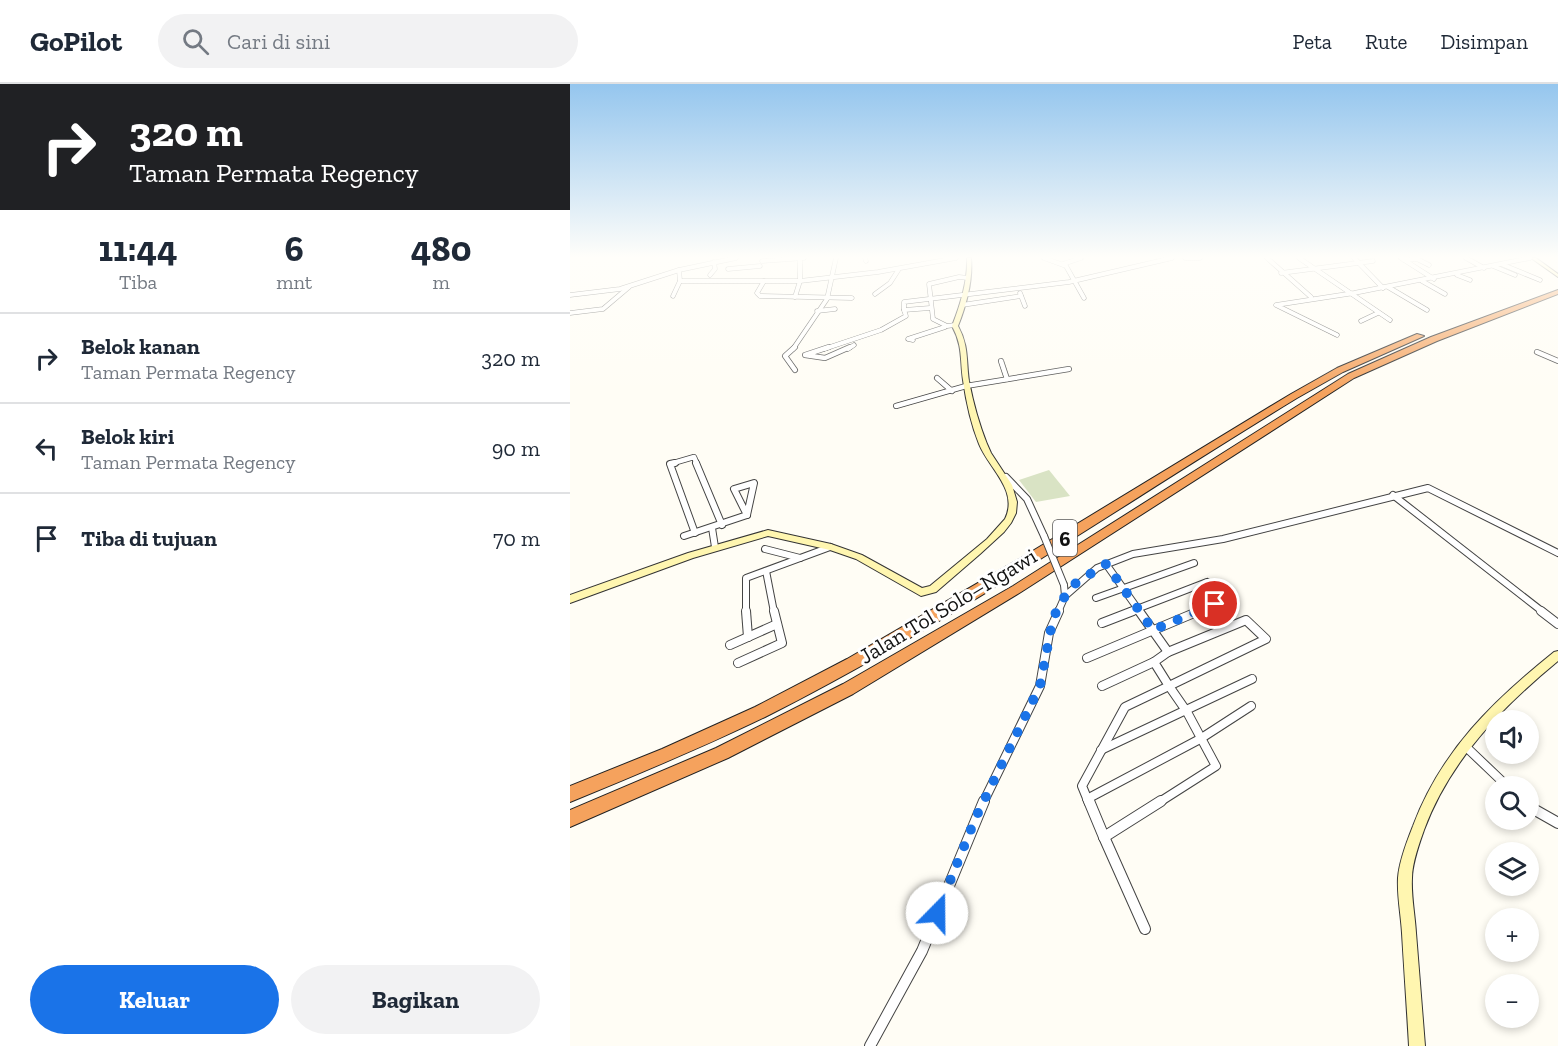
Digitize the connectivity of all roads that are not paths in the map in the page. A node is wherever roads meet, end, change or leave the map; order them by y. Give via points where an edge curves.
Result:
1 (610, 303) edge
2 (824, 303) edge
3 (905, 303) edge
4 (929, 303) edge
5 (982, 303) edge
6 (1024, 303) edge
7 (1285, 303) edge
8 (1363, 303) edge
9 (1414, 303) edge
10 (1498, 303) edge
11 (1529, 303) edge
12 (962, 305) joint
13 (1025, 306) dead end
14 (930, 308) junction
15 (834, 309) dead end
16 (904, 310) junction
17 (1427, 310) dead end
18 (818, 311) junction
19 (570, 313) edge
20 (1378, 313) junction
21 (1390, 320) dead end
22 (1361, 321) dead end
23 (955, 325) junction
24 (1337, 335) dead end
25 (858, 339) junction
26 (913, 340) dead end
27 (847, 343) junction
28 (863, 343) dead end
29 (1537, 352) dead end
30 (1000, 361) dead end
31 (1558, 361) edge
32 (1069, 369) dead end
33 (795, 370) dead end
34 (937, 378) dead end
35 (1007, 379) junction
36 (966, 386) junction
37 (952, 391) junction
38 (896, 406) dead end
39 (1006, 477) junction
40 (1393, 495) junction
41 (747, 515) junction
42 (722, 525) junction
43 (712, 528) junction
44 (694, 533) junction
45 (684, 536) dead end
46 (715, 547) junction
47 (831, 547) junction
48 (765, 549) dead end
49 (1558, 553) edge
50 (800, 558) junction
51 (1194, 563) dead end
52 (1106, 564) junction
53 (766, 571) junction
54 (1207, 582) dead end
55 (1124, 589) junction
56 (1065, 596) junction
57 (570, 598) edge
58 (1096, 598) dead end
59 (1215, 604) dead end
60 (1138, 609) junction
61 (1102, 623) dead end
62 (777, 624) junction
63 (1558, 624) edge
64 (1153, 630) junction
65 (748, 637) junction
66 (730, 645) dead end
67 (1168, 652) junction
68 (1558, 656) edge
69 (1087, 658) dead end
70 (1154, 662) junction
71 (738, 663) dead end
72 (1252, 679) dead end
73 (1168, 684) junction
74 (1102, 686) dead end
75 (1251, 706) dead end
76 (1186, 710) junction
77 (1200, 739) junction
78 (1464, 745) junction
79 (1101, 750) junction
80 (1497, 776) edge
81 (570, 794) edge
82 (1087, 799) junction
83 (1539, 812) edge
84 (570, 819) edge
85 (1558, 823) edge
86 (1104, 837) junction
87 (1145, 929) dead end
88 (870, 1046) edge
89 (1417, 1046) edge

1 - 19 street via 603,309
2 - 18 street
3 - 16 street
4 - 14 street
5 - 12 street
6 - 13 street
7 - 24 street via 1276,305
8 - 20 street
9 - 17 street
10 - 81 highway, Jalan Tol Solo–Ngawi / 6 via 1340,370 883,648 719,731
11 - 84 highway, Jalan Tol Solo–Ngawi / 6 via 1351,376 1017,589 848,689 722,753
12 - 23 street
14 - 16 street
14 - 23 street via 935,322
15 - 18 street
16 - 25 street via 906,316 886,324 883,331
18 - 33 street via 785,356
20 - 21 street
20 - 22 street
23 - 26 street via 908,339
23 - 36 street via 965,346
25 - 27 street
25 - 28 street
27 - 27 street via 807,354 806,355 817,360 831,358 854,345
29 - 31 street
30 - 35 street
32 - 35 street
34 - 37 street
35 - 36 street
36 - 37 street
36 - 39 street via 983,443
37 - 38 street
39 - 47 street via 1012,507 1009,520 930,591 921,592 860,557
39 - 56 street, bridge via 1022,492 1044,536
40 - 49 street via 1436,490
40 - 52 street via 1298,522 1133,554
40 - 63 street
41 - 41 street via 752,493 754,483 734,489
41 - 42 street
42 - 43 street
42 - 44 street via 694,457 670,464
43 - 44 street
43 - 46 street
44 - 45 street
46 - 47 street via 768,532
46 - 57 street
47 - 50 street
48 - 50 street
50 - 53 street
51 - 55 street
52 - 55 street
52 - 56 street via 1089,573
53 - 62 street
53 - 65 street via 744,581
54 - 60 street
55 - 58 street
55 - 60 street
56 - 88 street via 1049,633 1040,686 976,817 922,951
59 - 64 street
60 - 61 street
60 - 64 street
62 - 65 street
62 - 71 street via 782,643
64 - 67 street
64 - 69 street
65 - 66 street
67 - 70 street
67 - 73 street via 1243,620 1266,638
68 - 78 street via 1507,697
70 - 73 street
70 - 74 street
72 - 76 street
73 - 76 street
73 - 79 street via 1125,707
75 - 77 street
76 - 77 street
76 - 79 street
77 - 82 street
77 - 86 street via 1214,758 1214,768
78 - 80 street
78 - 89 street via 1429,797 1409,851 1405,877
79 - 82 street via 1082,786
82 - 86 street
83 - 85 street
86 - 87 street

